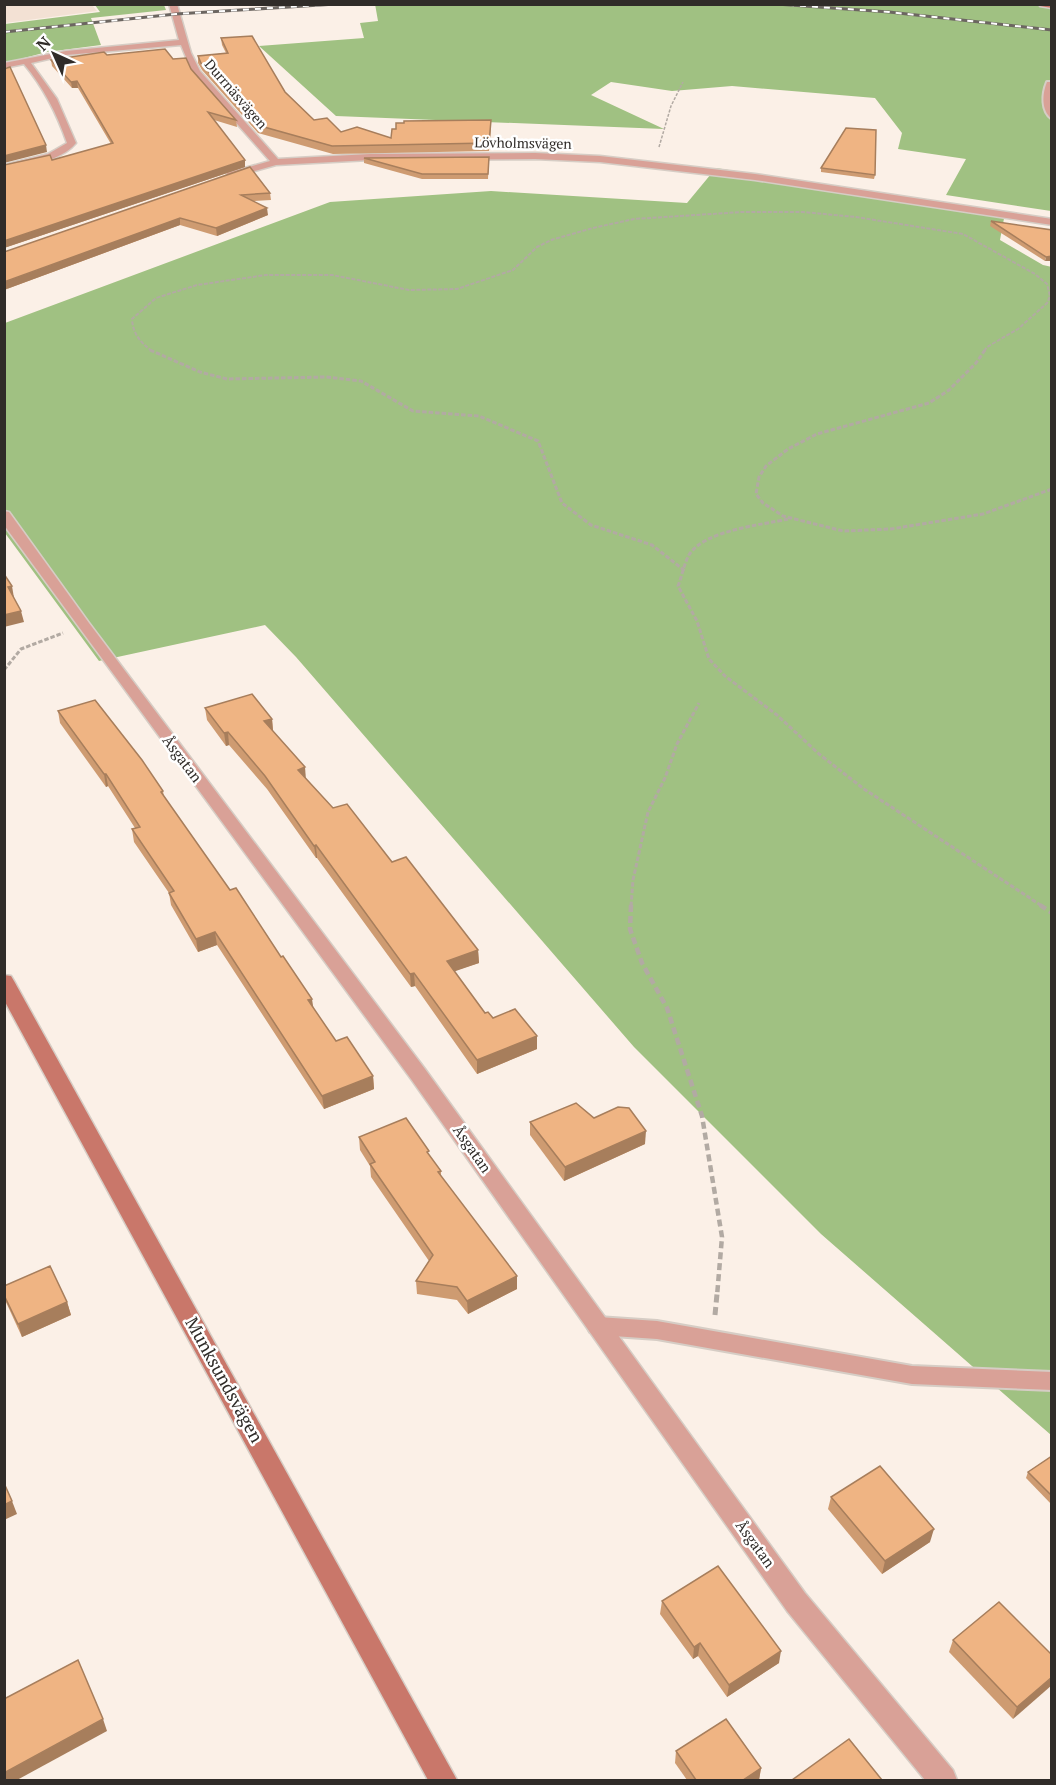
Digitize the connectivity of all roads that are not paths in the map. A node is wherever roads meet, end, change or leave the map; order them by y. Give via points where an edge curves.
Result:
1 (173, 4) edge
2 (1043, 4) edge
3 (1052, 6) edge
4 (184, 42) junction
5 (25, 61) junction
6 (4, 66) edge
7 (1050, 84) dead end
8 (1052, 117) edge
9 (276, 162) junction
10 (4, 168) edge
11 (224, 177) edge
12 (1052, 222) edge
13 (4, 515) edge
14 (4, 981) edge
15 (598, 1326) junction
16 (1052, 1381) edge
17 (443, 1780) edge
18 (943, 1780) edge

1 - 4 street, Durrnäsvägen
2 - 3 street
4 - 5 street via 66,53
4 - 9 street, Durrnäsvägen via 196,72
5 - 6 street
5 - 10 street via 43,80 72,143 58,152
7 - 8 lane via 1046,99
9 - 11 street, Lövholmsvägen
9 - 12 street, Lövholmsvägen via 535,156 649,163
13 - 15 street, Åsgatan via 411,1064
14 - 17 street, Munksundsvägen
15 - 16 lane via 657,1330 912,1375
15 - 18 street, Åsgatan via 796,1602

